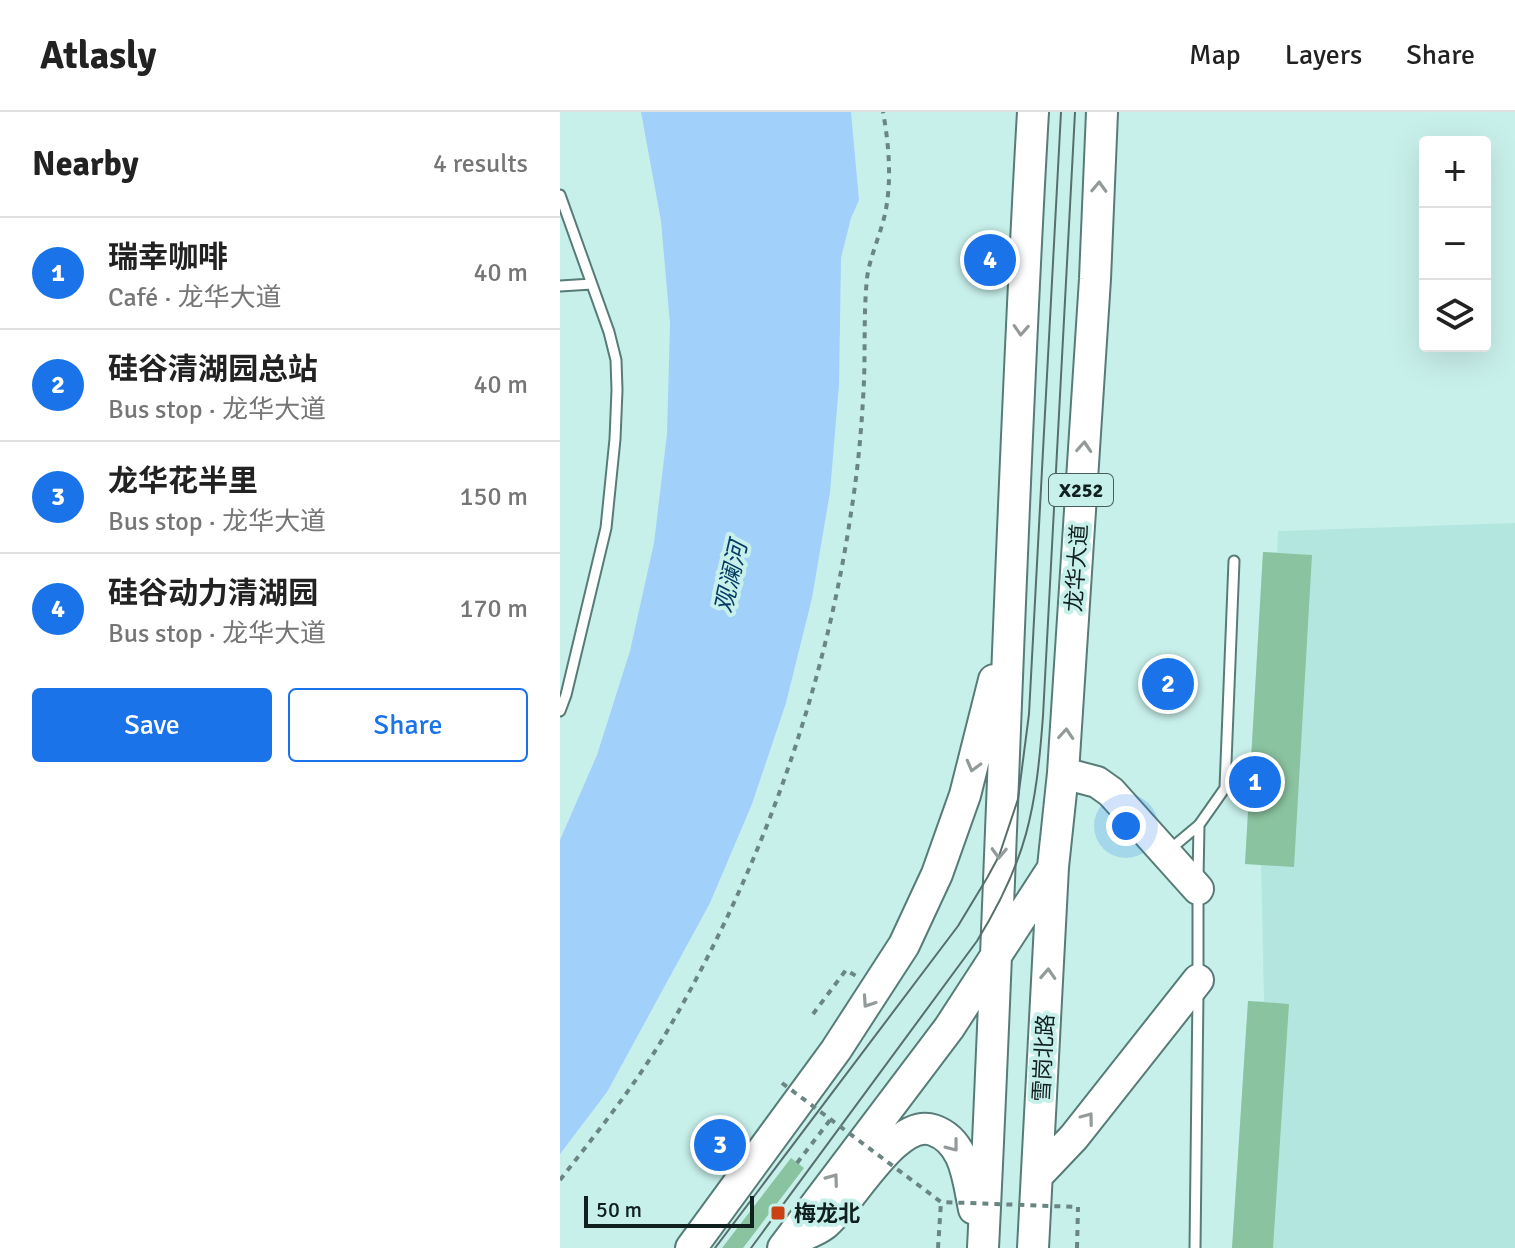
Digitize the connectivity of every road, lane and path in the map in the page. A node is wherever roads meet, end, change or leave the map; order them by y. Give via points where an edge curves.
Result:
1 (883, 112) edge
2 (1033, 112) edge
3 (1102, 112) edge
4 (560, 195) edge
5 (592, 284) junction
6 (560, 286) edge
7 (1234, 561) dead end
8 (1009, 580) junction
9 (560, 711) edge
10 (1063, 773) junction
11 (1199, 825) junction
12 (1165, 853) junction
13 (1053, 867) junction
14 (1198, 889) junction
15 (995, 959) junction
16 (1198, 980) junction
17 (993, 1046) junction
18 (1043, 1049) junction
19 (782, 1083) dead end
20 (830, 1120) junction
21 (797, 1163) dead end
22 (1037, 1176) junction
23 (560, 1180) edge
24 (941, 1202) junction
25 (785, 1245) edge
26 (691, 1248) edge
27 (938, 1248) edge
28 (982, 1248) edge
29 (1033, 1248) edge
30 (1077, 1248) edge
31 (1195, 1248) edge

1 - 23 path via 888,195 867,278 863,400 851,511 813,694 741,891 699,973 637,1077
2 -> 8 main road
10 -> 3 main road, 龙华大道 / X252
4 - 5 lane
5 - 6 lane
5 - 9 lane via 616,360 615,439 606,528
7 - 11 lane via 1225,788
8 -> 15 main road
8 -> 26 main road via 994,680 971,771 937,874 904,945 836,1050
10 - 12 main road via 1097,782 1111,792
10 - 13 main road, 龙华大道 / X252
11 - 12 lane
11 - 14 lane
12 - 14 main road
13 - 15 main road, 龙华大道
18 -> 13 main road, 雪岗北路 / X252
14 - 16 lane
15 - 17 main road
25 -> 15 main road, 龙华大道
22 -> 16 main road
16 - 31 lane
17 - 18 main road
17 - 28 main road
18 - 22 main road, 雪岗北路 / X252
19 - 20 path, bridge
20 - 21 path
20 - 24 path, bridge
22 - 29 main road, 雪岗北路 / X252
24 - 27 path
24 - 30 path, bridge via 1078,1207
25 -> 28 main road via 823,1226 896,1141 927,1128 947,1137 958,1151

